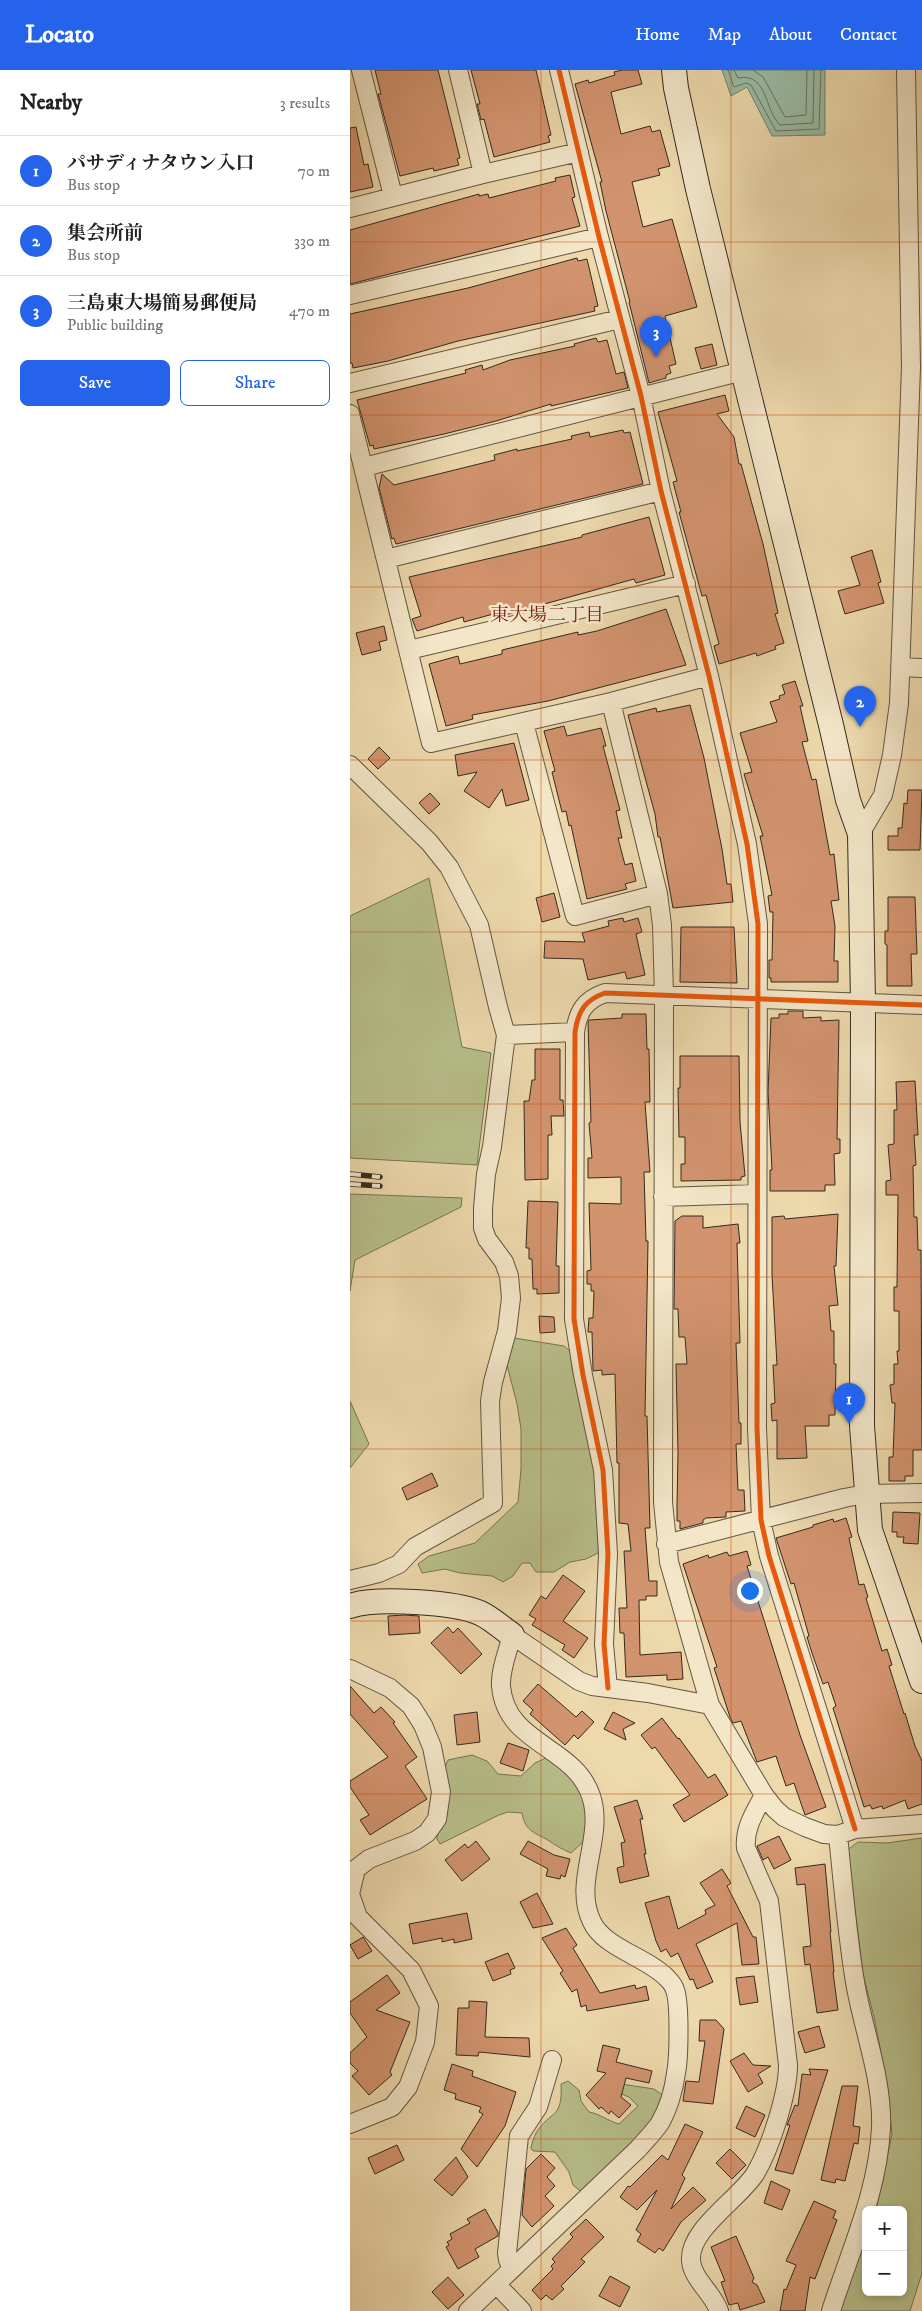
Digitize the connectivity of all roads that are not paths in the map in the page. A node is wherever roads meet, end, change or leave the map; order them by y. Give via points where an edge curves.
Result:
1 (361, 70) edge
2 (458, 70) edge
3 (559, 70) edge
4 (674, 70) edge
5 (906, 70) edge
6 (579, 152) junction
7 (483, 174) junction
8 (393, 196) junction
9 (350, 208) edge
10 (599, 237) junction
11 (350, 295) edge
12 (620, 319) junction
13 (743, 371) junction
14 (350, 384) edge
15 (641, 396) junction
16 (350, 414) edge
17 (364, 468) junction
18 (661, 491) junction
19 (386, 559) junction
20 (686, 584) junction
21 (409, 650) junction
22 (900, 667) junction
23 (922, 668) edge
24 (709, 676) junction
25 (611, 702) junction
26 (524, 723) junction
27 (350, 764) edge
28 (860, 834) junction
29 (658, 894) junction
30 (664, 996) junction
31 (757, 998) junction
32 (863, 1003) junction
33 (922, 1005) edge
34 (575, 1032) junction
35 (506, 1035) junction
36 (756, 1194) junction
37 (663, 1197) junction
38 (922, 1493) edge
39 (866, 1494) junction
40 (762, 1520) junction
41 (666, 1544) junction
42 (350, 1580) edge
43 (350, 1606) edge
44 (512, 1635) junction
45 (350, 1669) edge
46 (922, 1681) edge
47 (608, 1688) junction
48 (710, 1706) junction
49 (764, 1795) junction
50 (922, 1824) edge
51 (846, 1832) junction
52 (552, 2060) dead end
53 (350, 2124) edge
54 (512, 2268) junction
55 (497, 2285) junction
56 (468, 2311) edge
57 (522, 2311) edge
58 (719, 2311) edge
59 (831, 2311) edge

1 - 8 street
2 - 7 street
3 - 6 street
4 - 13 street via 694,170
5 - 22 street via 911,367
6 - 7 street
6 - 10 street
7 - 8 street
8 - 9 street
10 - 11 street
10 - 12 street
12 - 14 street
12 - 15 street
13 - 15 street
13 - 28 street via 848,800
15 - 17 street
15 - 18 street
16 - 17 street
17 - 19 street
18 - 19 street
18 - 20 street
19 - 21 street
20 - 21 street
20 - 24 street
21 - 26 street via 431,743
22 - 23 street
22 - 28 street via 899,703 883,795
24 - 25 street
24 - 31 street via 747,844 758,924
25 - 26 street
25 - 29 street
26 - 29 street via 575,916
27 - 35 street via 429,842 454,875 479,925
28 - 32 street
29 - 30 street
30 - 31 street
30 - 34 street via 605,993 593,997 582,1007
30 - 37 street
31 - 32 street
31 - 36 street
32 - 33 street
32 - 39 street via 862,1426
34 - 35 street
34 - 47 street via 574,1319 603,1470 608,1554 604,1644
35 - 42 street via 483,1208 483,1228 487,1240 504,1262 511,1298 490,1401 493,1502 415,1547 399,1564 380,1573
36 - 37 street
36 - 40 street via 757,1428
37 - 41 street via 663,1502
38 - 39 street
39 - 40 street
39 - 46 street via 870,1530
40 - 41 street
40 - 51 street via 768,1556
41 - 48 street
43 - 44 street via 375,1602 463,1608 481,1614
44 - 47 street via 579,1681
44 - 54 street via 501,1686 514,1722 530,1737 575,1767 592,1796 595,1813 587,1865 588,1912 593,1925 602,1935 667,1978 675,1989 678,2003 676,2073 668,2105 659,2124 638,2149
45 - 53 street via 390,1688 411,1706 432,1747 441,1792 437,1819 427,1834 369,1859 356,1869 350,1894 358,1917 411,1970 429,2006 426,2042 408,2087 392,2107
47 - 48 street
48 - 49 street
49 - 51 street via 784,1817 824,1834
49 - 58 street via 752,1816 745,1839 769,1901 788,2080 762,2162 753,2177 694,2244 692,2264 695,2273
50 - 51 street
51 - 59 street via 855,1983 878,2090 881,2127 866,2206
52 - 54 street via 538,2107 519,2136 507,2253
54 - 55 street
55 - 56 street
55 - 57 street

